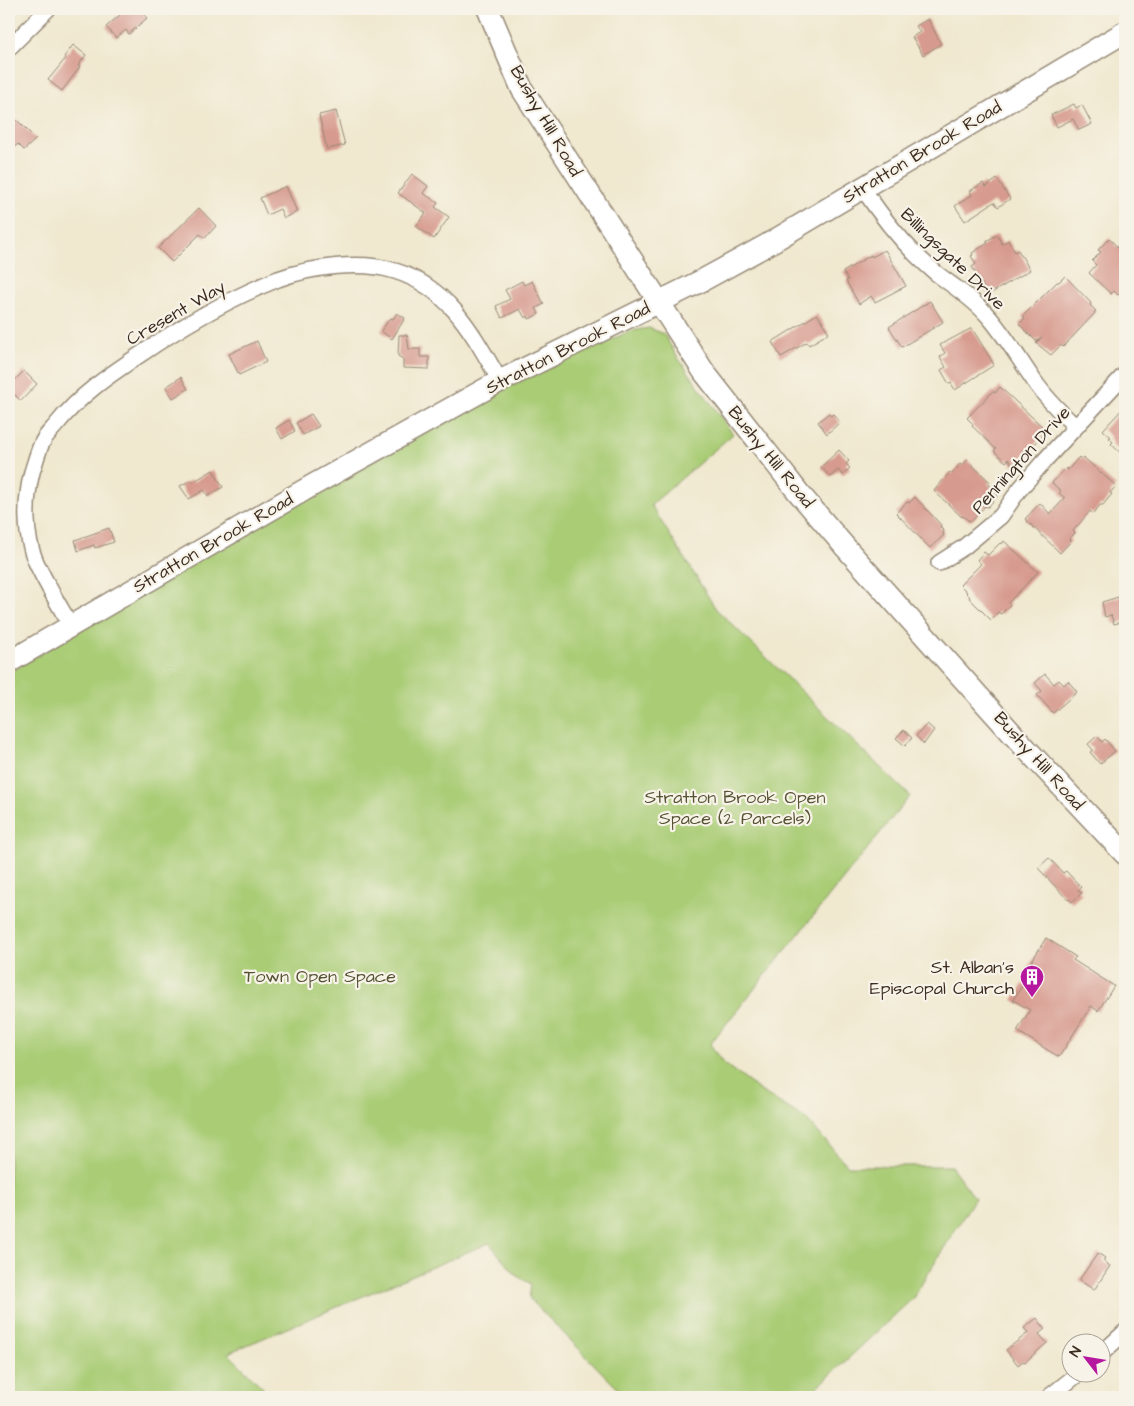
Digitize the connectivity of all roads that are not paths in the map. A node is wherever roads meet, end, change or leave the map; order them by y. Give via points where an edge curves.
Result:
1 (48, 9) edge
2 (488, 9) edge
3 (1125, 32) edge
4 (9, 48) edge
5 (862, 187) junction
6 (659, 302) junction
7 (1125, 374) edge
8 (500, 381) junction
9 (1076, 427) junction
10 (939, 563) dead end
11 (71, 626) junction
12 (9, 662) edge
13 (1125, 854) edge
14 (1125, 1332) edge
15 (1112, 1344) edge
16 (1066, 1384) edge
17 (1050, 1397) edge

1 - 4 street
2 - 6 street, Bushy Hill Road via 522,89
3 - 5 street, Stratton Brook Road
5 - 6 street, Stratton Brook Road via 765,246
5 - 9 street, Billingsgate Drive via 887,223 913,251 988,316 1038,387
6 - 8 street, Stratton Brook Road
6 - 13 street, Bushy Hill Road via 704,372 798,492 1018,740
7 - 9 street, Pennington Drive
8 - 11 street, Stratton Brook Road via 313,484
8 - 11 street, Cresent Way via 470,330 440,295 395,271 375,266 312,270 279,279 190,323 96,384 68,410 42,442 32,472 27,503 29,539 36,561
9 - 10 street, Pennington Drive via 1000,516 964,547
11 - 12 street, Stratton Brook Road
14 - 15 street
16 - 17 street

